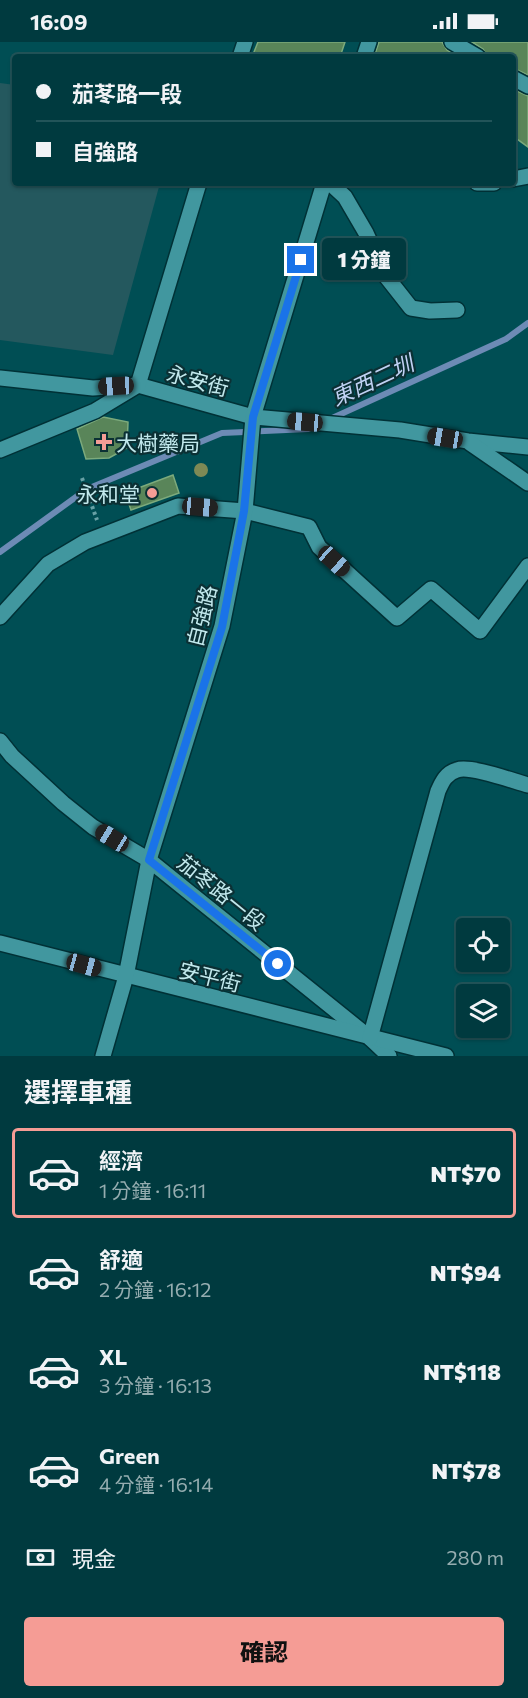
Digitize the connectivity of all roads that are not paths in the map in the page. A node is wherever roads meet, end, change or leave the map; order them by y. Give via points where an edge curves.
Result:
1 (452, 42) edge
2 (473, 54) edge
3 (198, 186) edge
4 (323, 186) edge
5 (333, 186) edge
6 (457, 310) dead end
7 (0, 378) edge
8 (138, 385) junction
9 (253, 417) junction
10 (468, 441) junction
11 (528, 447) edge
12 (0, 450) edge
13 (528, 483) edge
14 (244, 511) junction
15 (528, 566) edge
16 (0, 616) edge
17 (0, 741) edge
18 (528, 785) edge
19 (149, 860) junction
20 (0, 943) edge
21 (126, 976) junction
22 (370, 1038) junction
23 (103, 1056) edge
24 (389, 1056) edge
25 (446, 1056) edge

1 - 2 street
3 - 8 street
4 - 9 street, 自強路
5 - 6 street via 345,197 386,275 411,308
7 - 8 street, 永安街 via 93,387
8 - 9 street, 永安街
8 - 12 street via 95,411
9 - 10 street, 永安街 via 400,430
9 - 14 street, 自強路
10 - 11 street, 永安街
10 - 13 street
14 - 15 street via 309,527 319,547 397,618 431,589 480,631
14 - 16 street via 178,506 85,542 48,564
14 - 19 street, 自強路 via 222,627
17 - 19 street, 茄苳路一段 via 93,827
18 - 22 street via 469,769 456,770 444,778
19 - 21 street, 自強路
19 - 22 street, 茄苳路一段
20 - 21 street, 安平街
21 - 22 street, 安平街
21 - 23 street, 自強路
22 - 24 street, 茄苳路一段
22 - 25 street, 安平街

